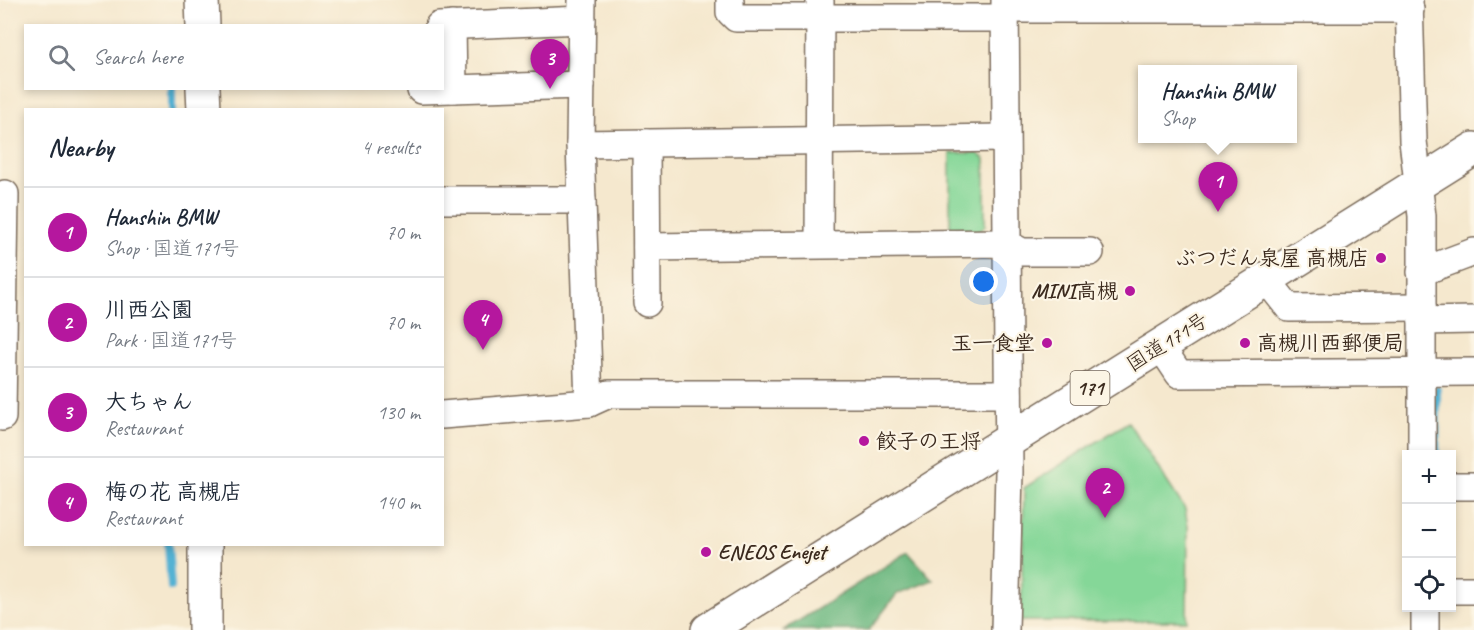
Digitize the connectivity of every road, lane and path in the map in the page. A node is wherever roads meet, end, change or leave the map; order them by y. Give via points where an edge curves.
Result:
1 (202, 0) edge
2 (730, 0) edge
3 (1409, 4) edge
4 (820, 9) edge
5 (1005, 9) edge
6 (582, 10) edge
7 (203, 24) edge
8 (445, 25) edge
9 (581, 85) junction
10 (444, 89) edge
11 (453, 89) junction
12 (203, 90) edge
13 (204, 108) edge
14 (1005, 138) junction
15 (819, 140) junction
16 (646, 142) junction
17 (580, 144) junction
18 (1474, 149) edge
19 (1419, 184) junction
20 (10, 194) edge
21 (444, 200) edge
22 (582, 200) junction
23 (819, 243) junction
24 (1005, 243) junction
25 (647, 247) junction
26 (1090, 252) dead end
27 (1474, 252) edge
28 (1421, 272) junction
29 (1266, 279) junction
30 (1, 298) edge
31 (647, 303) dead end
32 (1422, 314) junction
33 (1474, 320) edge
34 (1161, 346) junction
35 (1422, 372) junction
36 (1474, 372) edge
37 (1008, 394) junction
38 (589, 403) junction
39 (444, 416) edge
40 (9, 417) edge
41 (1009, 440) junction
42 (1422, 450) edge
43 (1456, 486) edge
44 (1474, 486) edge
45 (205, 546) edge
46 (1456, 590) edge
47 (1474, 590) edge
48 (1425, 612) edge
49 (205, 630) edge
50 (708, 630) edge
51 (1005, 630) edge
52 (1425, 630) edge

1 - 7 main road
2 - 4 street via 730,12 736,18
3 - 5 street
3 - 19 street via 1413,141
4 - 5 street
4 - 15 street
5 - 14 street
6 - 8 street
6 - 9 street
8 - 11 street
9 - 11 street
9 - 17 street
10 - 11 street
12 - 13 main road
14 - 15 street
14 - 24 street
15 - 16 street
15 - 23 street
16 - 17 street
16 - 25 street
17 - 22 street
18 - 19 main road, 国道171号 / 171
19 - 28 street
19 - 29 main road, 国道171号 / 171
20 - 30 street
21 - 22 street
22 - 38 street
23 - 24 street
23 - 25 street
24 - 26 street via 1022,252
24 - 37 street
25 - 31 street
27 - 28 street
28 - 32 street
29 - 32 street via 1289,308
29 - 34 main road, 国道171号 / 171
30 - 40 street
32 - 33 street
32 - 35 street
34 - 35 street via 1179,374
34 - 41 main road, 国道171号 / 171
35 - 36 street
35 - 42 street
37 - 38 street via 609,394
37 - 41 street
38 - 39 street
41 - 50 main road, 国道171号 / 171
41 - 51 street
43 - 44 street
45 - 49 main road
46 - 47 street
48 - 52 street

